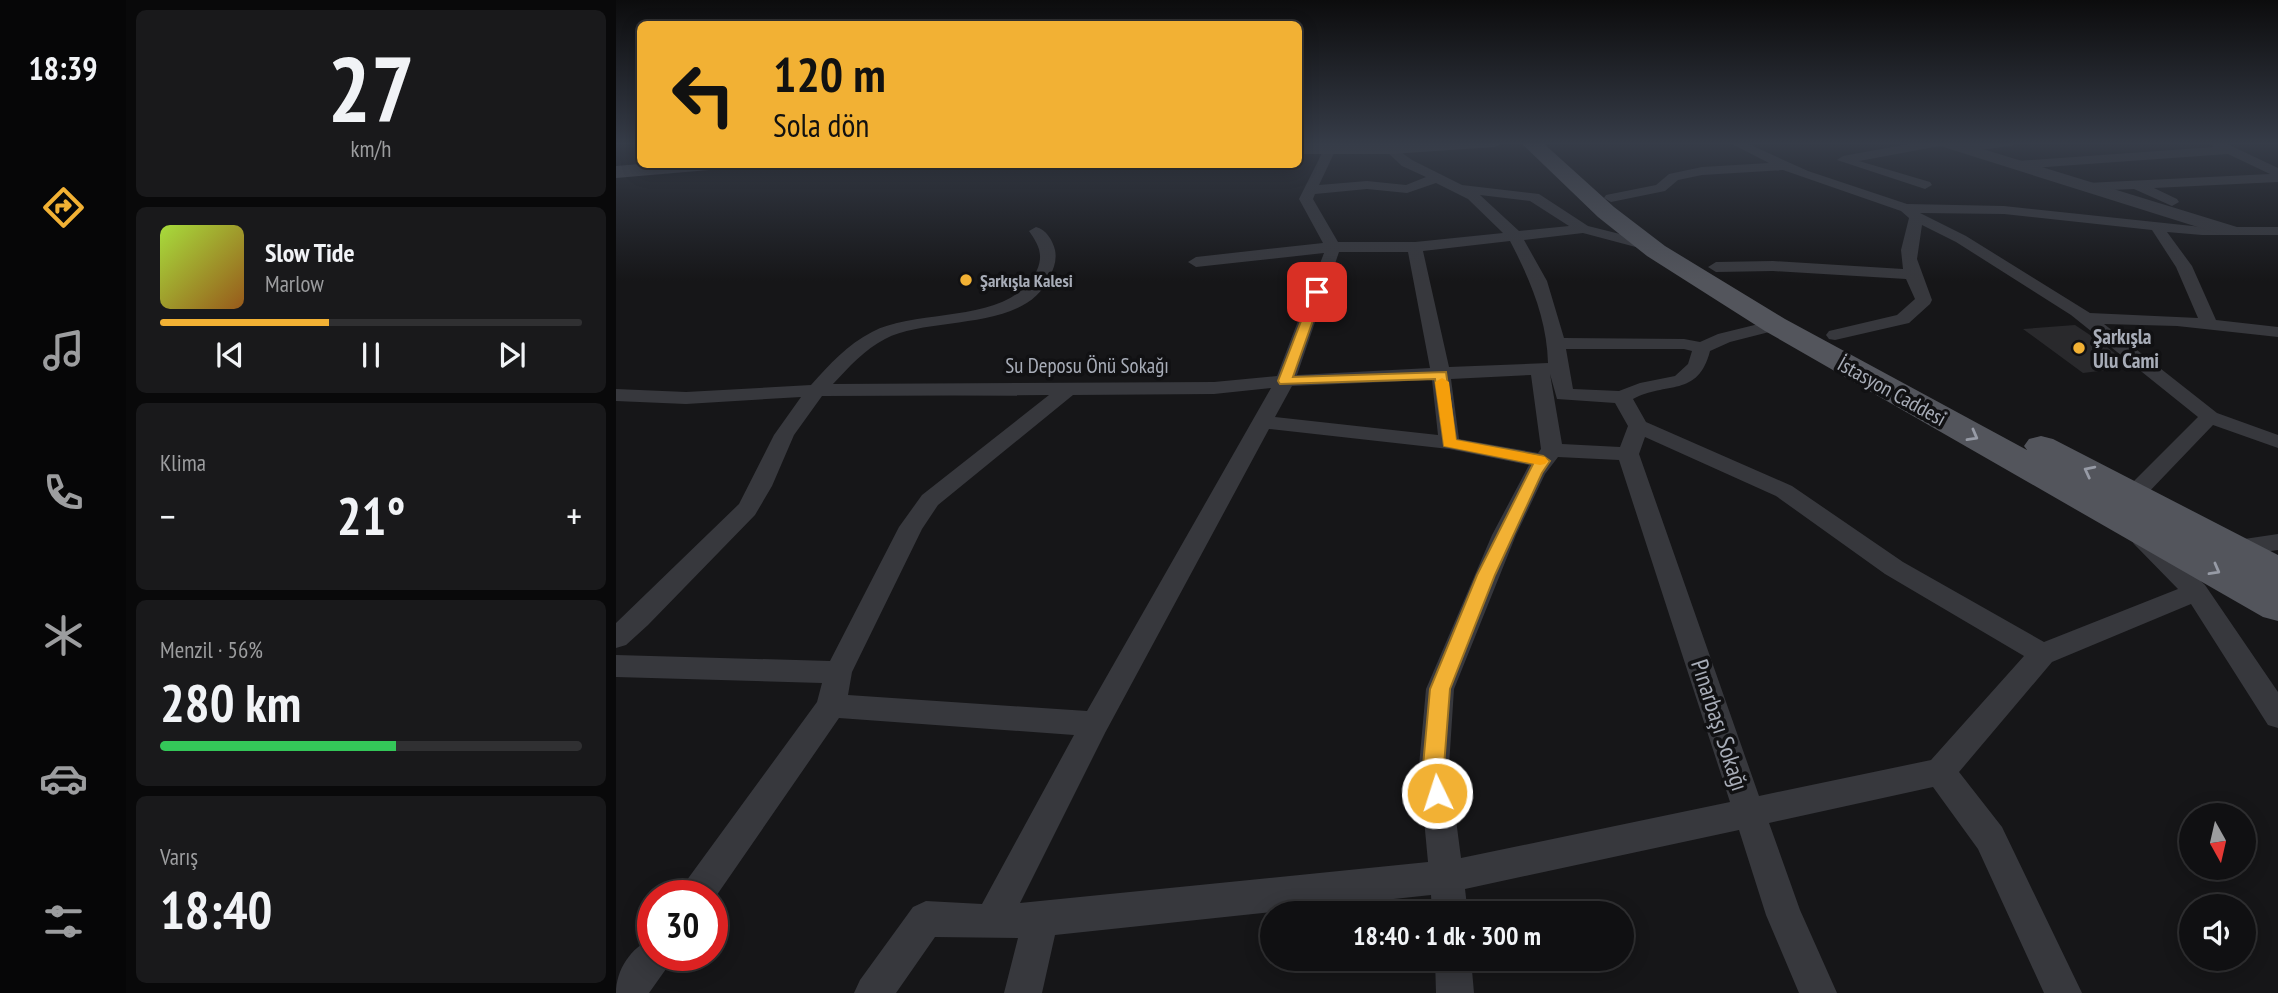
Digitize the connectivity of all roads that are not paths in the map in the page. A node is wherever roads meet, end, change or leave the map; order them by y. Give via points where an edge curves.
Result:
1 (1329, 188) edge
2 (1580, 188) edge
3 (1601, 188) edge
4 (1658, 188) edge
5 (1846, 188) edge
6 (2090, 188) edge
7 (2145, 188) edge
8 (1458, 189) joint
9 (1310, 190) joint
10 (1611, 198) junction
11 (2172, 202) dead end
12 (1911, 212) junction
13 (2158, 226) junction
14 (1583, 229) junction
15 (1036, 231) dead end
16 (2230, 231) junction
17 (2278, 231) edge
18 (1514, 235) junction
19 (2278, 243) edge
20 (1647, 245) junction
21 (1332, 247) junction
22 (1415, 247) junction
23 (1196, 261) dead end
24 (1716, 268) junction
25 (1912, 274) junction
26 (2085, 318) junction
27 (2209, 324) junction
28 (1775, 326) junction
29 (2278, 332) edge
30 (1835, 335) junction
31 (1557, 343) junction
32 (1702, 348) junction
33 (1549, 368) junction
34 (1441, 375) junction
35 (1285, 381) junction
36 (1068, 389) junction
37 (819, 390) junction
38 (616, 395) edge
39 (1622, 397) junction
40 (2210, 417) junction
41 (1262, 422) junction
42 (1638, 426) junction
43 (2278, 442) edge
44 (1449, 443) junction
45 (1628, 454) junction
46 (1547, 456) junction
47 (2130, 507) junction
48 (2278, 542) edge
49 (2233, 548) junction
50 (2278, 573) edge
51 (2196, 592) junction
52 (2278, 606) edge
53 (616, 638) edge
54 (2042, 654) junction
55 (616, 666) edge
56 (838, 672) junction
57 (831, 706) junction
58 (2278, 716) edge
59 (1095, 724) junction
60 (1940, 772) junction
61 (1748, 812) junction
62 (1446, 877) junction
63 (707, 880) edge
64 (1449, 901) edge
65 (1041, 919) junction
66 (991, 922) junction
67 (642, 971) edge
68 (1454, 971) edge
69 (627, 993) edge
70 (873, 993) edge
71 (1023, 993) edge
72 (1455, 993) edge
73 (1818, 993) edge
74 (2063, 993) edge

1 - 9 street
2 - 20 main road, İstasyon Caddesi
3 - 10 main road, İstasyon Caddesi
4 - 10 street
5 - 12 street
6 - 16 street
7 - 11 street
8 - 14 street via 1534,197
8 - 18 street via 1473,196
9 - 21 street via 1306,199
10 - 24 main road, İstasyon Caddesi
12 - 13 street via 2004,210
12 - 25 street via 1908,265
12 - 26 street
13 - 16 street
13 - 27 street via 2184,266
14 - 18 street
14 - 20 street
15 - 37 street via 1048,251 1044,275 1032,291 1002,307 879,335 854,353
16 - 17 street
16 - 19 street
18 - 22 street
18 - 31 street via 1539,281
20 - 28 main road, İstasyon Caddesi
21 - 22 street
21 - 23 street
21 - 35 street
22 - 34 street
24 - 25 street via 1773,266
24 - 30 main road, İstasyon Caddesi
25 - 30 street via 1924,300 1903,319
26 - 27 street
26 - 40 street
27 - 29 street
28 - 32 street
28 -> 47 main road, İstasyon Caddesi
47 -> 30 main road, İstasyon Caddesi
31 - 32 street
31 - 33 street
32 - 39 street via 1700,365 1684,380 1634,388
33 - 34 street, Su Deposu Önü Sokağı
33 - 39 street via 1564,395
33 - 46 street
34 - 35 street, Su Deposu Önü Sokağı
34 - 44 street
35 - 36 street, Su Deposu Önü Sokağı via 1214,388
35 - 41 street
36 - 37 street, Su Deposu Önü Sokağı
36 - 56 street via 930,500 911,527
37 - 38 street, Su Deposu Önü Sokağı via 686,398
37 - 53 street via 785,435 752,503
39 - 42 street
40 - 43 street
40 - 47 street
41 - 44 street
41 - 59 street
42 - 45 street
42 - 54 street via 1784,491 1894,568
44 - 46 street
45 - 46 street
45 - 61 street, Pınarbaşı Sokağı
46 - 62 street via 1482,583 1440,689 1434,766
47 - 49 main road, İstasyon Caddesi
47 - 51 street
47 -> 52 main road, İstasyon Caddesi
48 - 49 street
49 - 50 main road, İstasyon Caddesi
51 - 54 street
51 - 58 street
54 - 60 street
55 - 56 street
56 - 57 street
57 - 59 street
57 - 63 street
59 - 66 street
60 - 61 street
60 - 74 street via 1990,838
61 - 62 street
61 - 73 street, Pınarbaşı Sokağı via 1784,915
62 - 64 street
62 - 65 street
65 - 66 street
65 - 71 street
66 - 70 street via 926,919
67 - 69 street
68 - 72 street

